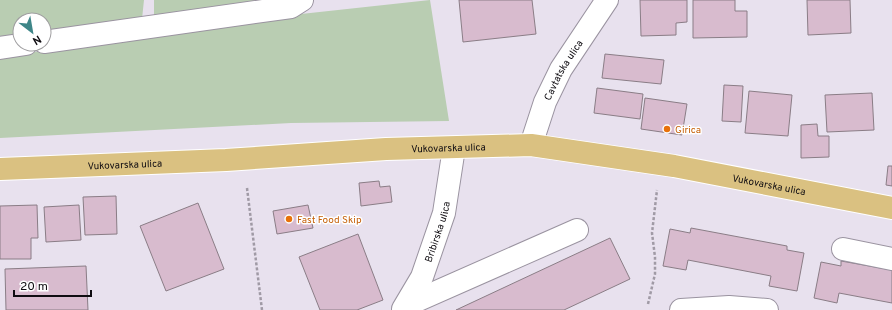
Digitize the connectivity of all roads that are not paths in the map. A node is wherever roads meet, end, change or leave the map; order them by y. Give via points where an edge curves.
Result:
1 (302, 0) edge
2 (608, 0) edge
3 (52, 41) edge
4 (12, 46) edge
5 (0, 48) edge
6 (531, 145) junction
7 (454, 148) junction
8 (0, 169) edge
9 (892, 208) edge
10 (577, 230) dead end
11 (843, 249) dead end
12 (892, 259) edge
13 (405, 308) edge
14 (681, 310) edge
15 (767, 310) edge

1 - 3 street via 291,7
2 - 6 street, Cavtatska ulica via 558,75 545,102
4 - 5 street
6 - 7 main road, Vukovarska ulica
6 - 9 main road, Vukovarska ulica via 674,166
7 - 8 main road, Vukovarska ulica via 386,149 226,160
7 - 13 street, Bribirska ulica via 444,212 422,278
10 - 13 street
11 - 12 street
14 - 15 street via 729,307

